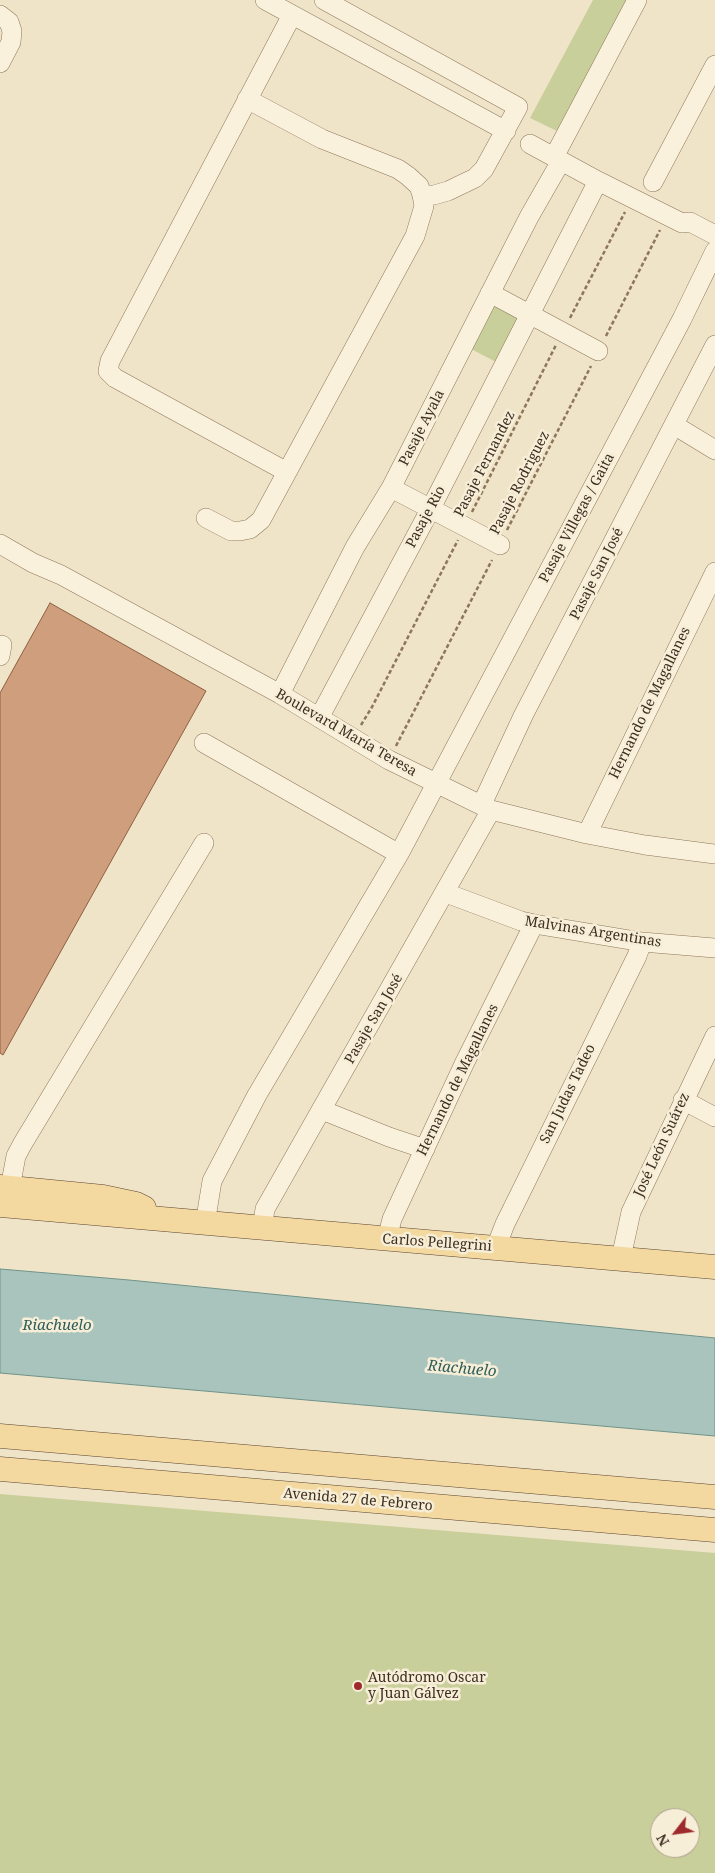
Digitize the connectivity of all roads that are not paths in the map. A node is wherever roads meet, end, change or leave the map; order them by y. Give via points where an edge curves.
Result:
1 (324, 0) edge
2 (637, 0) edge
3 (271, 2) edge
4 (292, 14) junction
5 (0, 15) edge
6 (0, 63) edge
7 (715, 65) edge
8 (247, 99) junction
9 (506, 131) junction
10 (530, 144) dead end
11 (557, 159) junction
12 (598, 181) junction
13 (653, 182) dead end
14 (422, 195) junction
15 (715, 235) edge
16 (715, 251) edge
17 (490, 294) junction
18 (530, 314) junction
19 (715, 345) edge
20 (598, 351) road end
21 (674, 425) junction
22 (715, 450) edge
23 (287, 472) junction
24 (391, 488) junction
25 (431, 508) junction
26 (206, 518) dead end
27 (0, 544) edge
28 (500, 545) road end
29 (715, 572) edge
30 (707, 607) edge
31 (280, 694) junction
32 (319, 718) junction
33 (204, 743) dead end
34 (437, 784) junction
35 (486, 807) junction
36 (587, 834) junction
37 (204, 843) dead end
38 (399, 854) junction
39 (715, 854) edge
40 (446, 893) junction
41 (534, 924) junction
42 (642, 942) junction
43 (715, 948) edge
44 (715, 1036) edge
45 (683, 1100) junction
46 (322, 1110) junction
47 (715, 1117) edge
48 (425, 1149) junction
49 (3, 1193) edge
50 (205, 1224) junction
51 (262, 1228) junction
52 (387, 1239) junction
53 (496, 1247) junction
54 (621, 1258) junction
55 (715, 1267) edge
56 (0, 1436) edge
57 (0, 1469) edge
58 (715, 1497) edge
59 (715, 1530) edge

1 - 9 street via 518,107
2 - 11 street, Pasaje Ayala
3 - 4 street
4 - 8 street
4 - 9 street
5 - 6 street via 9,22 12,31 11,42
7 - 13 street
8 - 14 street via 322,139 398,170 419,186
8 - 23 street via 108,370 115,378
9 - 14 street via 484,170 475,178 448,191
10 - 11 street
11 - 12 street
11 - 17 street, Pasaje Ayala
12 - 15 street via 682,223 690,222
12 - 18 street, Pasaje Rio
14 - 23 street via 424,206 415,236
16 - 34 street, Pasaje Villegas / Gaita via 682,320
17 - 18 street
17 - 24 street, Pasaje Ayala
18 - 20 street
18 - 25 street, Pasaje Rio
19 - 21 street, Pasaje San José
21 - 22 street
21 - 35 street, Pasaje San José via 524,714
23 - 26 street via 261,520 250,529 231,531
24 - 25 street
24 - 31 street, Pasaje Ayala via 355,547
25 - 28 street
25 - 32 street, Pasaje Rio
27 - 31 street, Boulevard María Teresa
29 - 30 street, Hernando de Magallanes
30 - 36 street, Hernando de Magallanes
31 - 32 street, Boulevard María Teresa
32 - 34 street, Boulevard María Teresa
33 - 38 street
34 - 35 street, Boulevard María Teresa
34 - 38 street, Pasaje Villegas / Gaita
35 - 36 street, Boulevard María Teresa
35 - 40 street, Pasaje San José
36 - 39 street, Boulevard María Teresa
37 - 49 street via 23,1143
38 - 50 street, Pasaje Villegas / Gaita via 248,1112 212,1181
40 - 41 street, Malvinas Argentinas
40 - 46 street, Pasaje San José
41 - 42 street, Malvinas Argentinas
41 - 48 street, Hernando de Magallanes
42 - 43 street, Malvinas Argentinas
42 - 53 street, San Judas Tadeo
44 - 45 street, José León Suárez
45 - 47 street
45 - 54 street, José León Suárez via 628,1217
46 - 48 street
46 - 51 street, Pasaje San José via 265,1209
48 - 52 street, Hernando de Magallanes via 392,1219
49 - 50 main road, Carlos Pellegrini
50 - 51 main road, Carlos Pellegrini
51 - 52 main road, Carlos Pellegrini
52 - 53 main road, Carlos Pellegrini
53 - 54 main road, Carlos Pellegrini
54 - 55 main road, Carlos Pellegrini
56 - 58 main road
57 - 59 main road, Avenida 27 de Febrero

